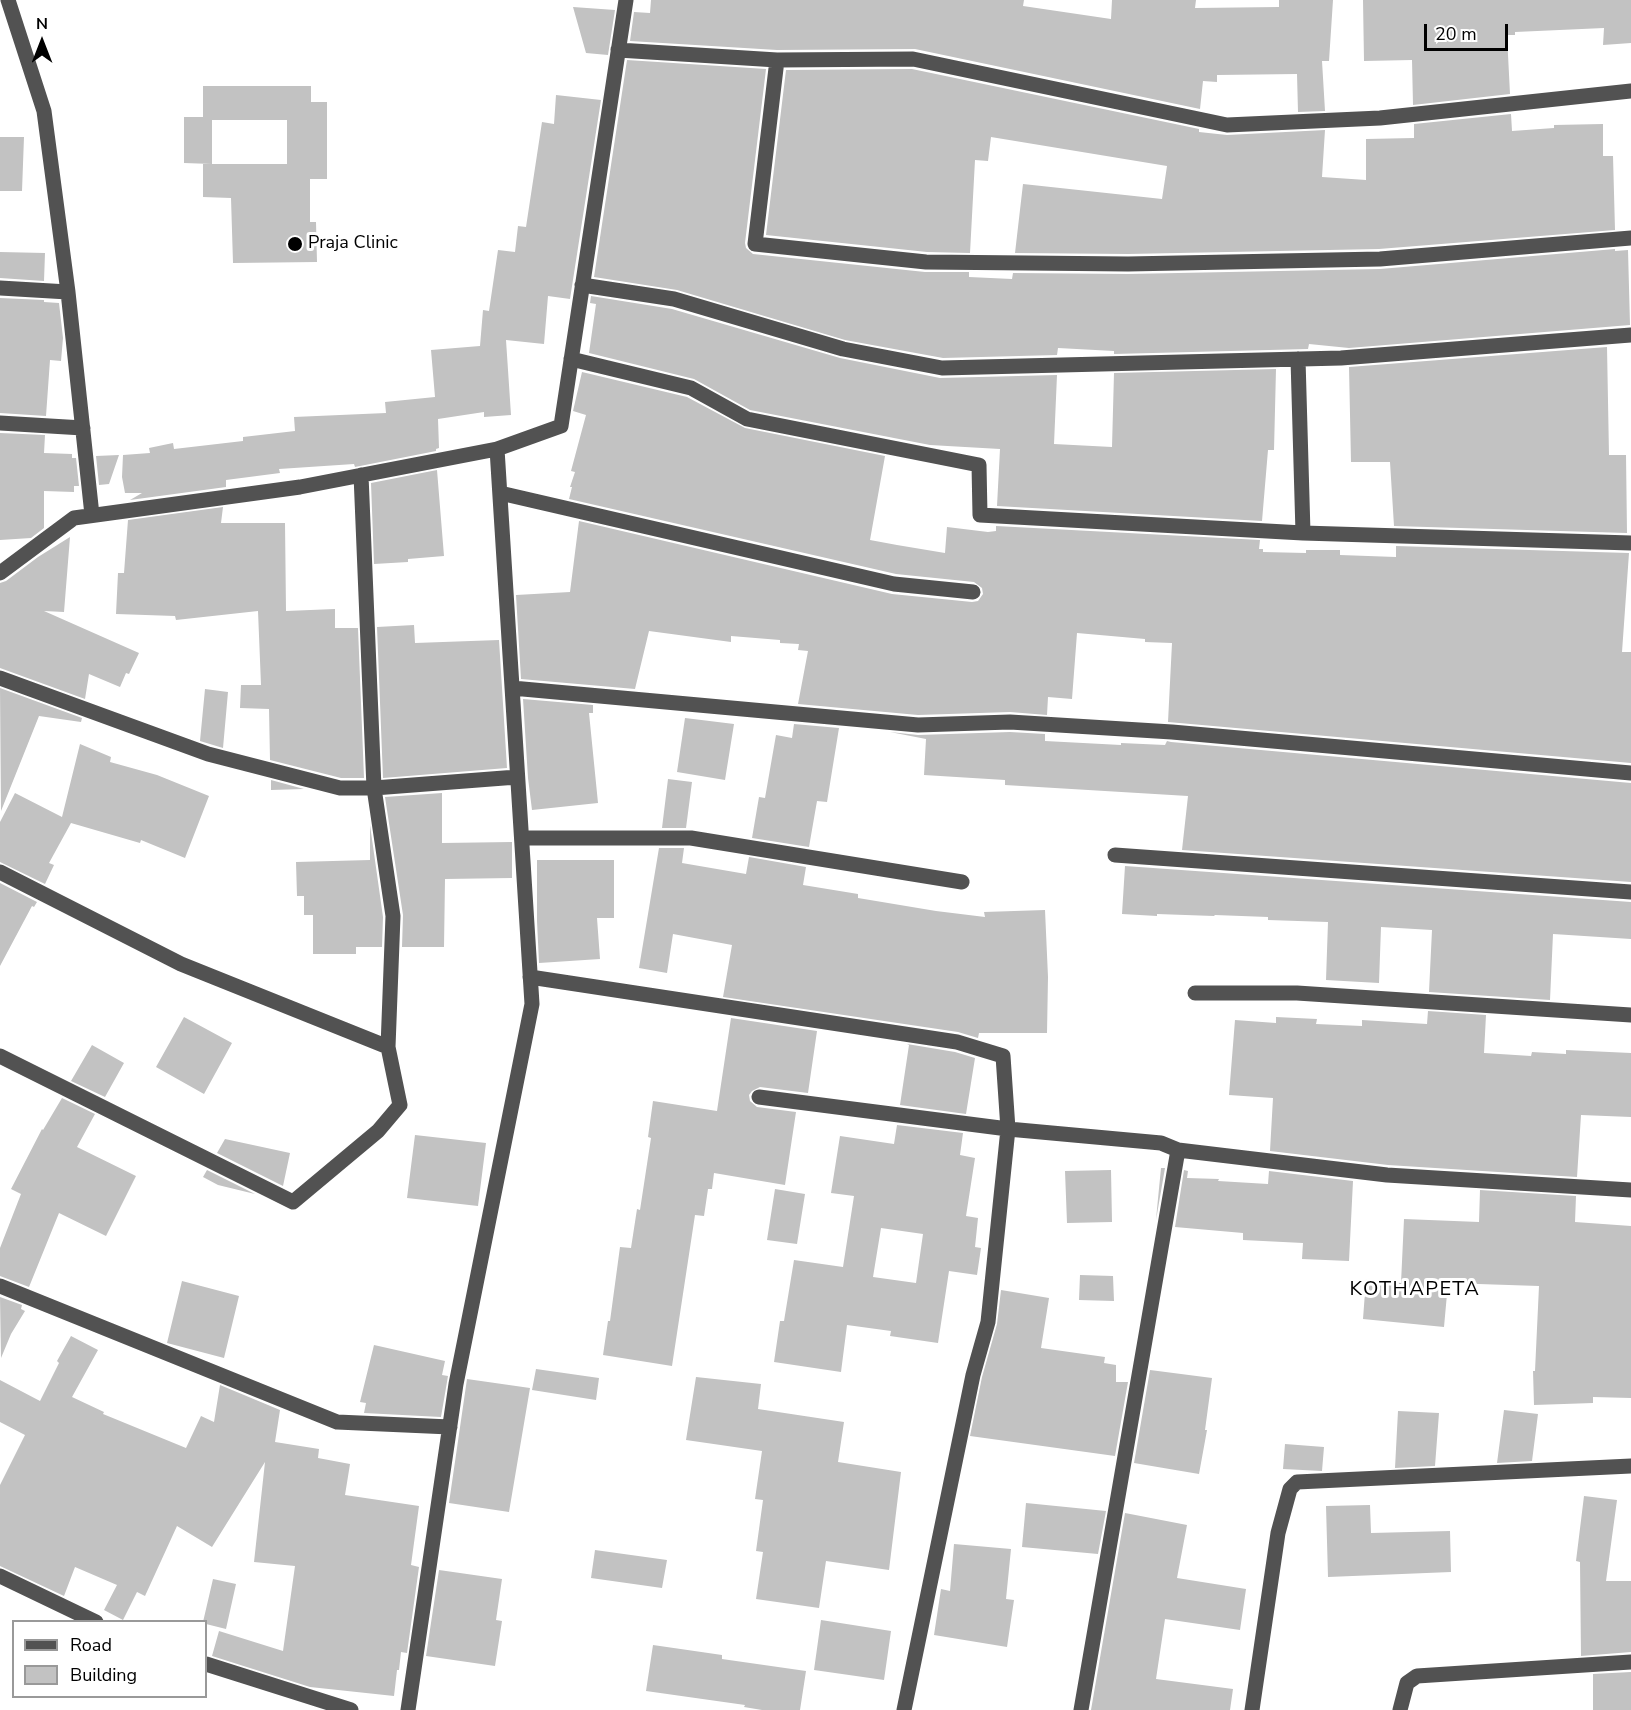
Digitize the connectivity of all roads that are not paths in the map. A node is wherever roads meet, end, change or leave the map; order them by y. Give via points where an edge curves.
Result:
1 (8, 0) edge
2 (626, 0) edge
3 (618, 50) junction
4 (777, 60) junction
5 (1631, 91) edge
6 (1631, 237) edge
7 (582, 285) junction
8 (0, 288) edge
9 (68, 292) junction
10 (1631, 335) edge
11 (572, 359) junction
12 (1298, 359) junction
13 (0, 423) edge
14 (83, 428) junction
15 (497, 449) junction
16 (361, 475) junction
17 (500, 493) junction
18 (92, 514) junction
19 (1303, 533) junction
20 (1631, 543) edge
21 (0, 573) edge
22 (974, 592) dead end
23 (0, 678) edge
24 (512, 688) junction
25 (1631, 773) edge
26 (518, 777) junction
27 (374, 788) junction
28 (522, 838) junction
29 (1115, 855) dead end
30 (0, 872) edge
31 (962, 882) dead end
32 (1631, 892) edge
33 (530, 976) junction
34 (1195, 993) dead end
35 (1631, 1015) edge
36 (388, 1047) junction
37 (0, 1056) edge
38 (759, 1097) dead end
39 (1008, 1129) junction
40 (1178, 1150) junction
41 (1631, 1190) edge
42 (0, 1286) edge
43 (450, 1426) junction
44 (1631, 1466) edge
45 (0, 1576) edge
46 (92, 1620) edge
47 (1631, 1662) edge
48 (207, 1664) edge
49 (351, 1710) edge
50 (408, 1710) edge
51 (904, 1710) edge
52 (1081, 1710) edge
53 (1252, 1710) edge
54 (1400, 1710) edge

1 - 9 street via 44,111
2 - 3 street
3 - 4 street
3 - 7 street
4 - 5 street via 913,59 1227,125 1380,118
4 - 6 street via 755,244 926,262 1128,264 1380,259
7 - 11 street
7 - 12 street via 674,299 843,349 942,368
8 - 9 street
9 - 14 street
10 - 12 street
11 - 15 street via 561,426
11 - 19 street via 691,388 747,419 979,465 980,515
12 - 19 street
13 - 14 street
14 - 18 street
15 - 16 street
15 - 17 street
16 - 18 street via 300,487
16 - 27 street
17 - 22 street via 894,584
17 - 24 street
18 - 21 street via 74,518
19 - 20 street
23 - 27 street via 208,754 340,788
24 - 25 street via 918,725 1010,722 1172,732
24 - 26 street
26 - 27 street
26 - 28 street
27 - 36 street via 393,916
28 - 31 street via 691,838
28 - 33 street
29 - 32 street
30 - 36 street via 181,964
33 - 39 street via 957,1042 1003,1056
33 - 43 street via 532,1004
34 - 35 street via 1298,993
36 - 37 street via 400,1105 378,1131 293,1202
38 - 39 street
39 - 40 street via 1161,1143
39 - 51 street via 988,1322
40 - 41 street via 1387,1174
40 - 52 street
42 - 43 street via 337,1422
43 - 50 street
44 - 53 street via 1298,1482 1290,1489 1278,1533
45 - 46 street
47 - 54 street via 1417,1676 1407,1683
48 - 49 street

